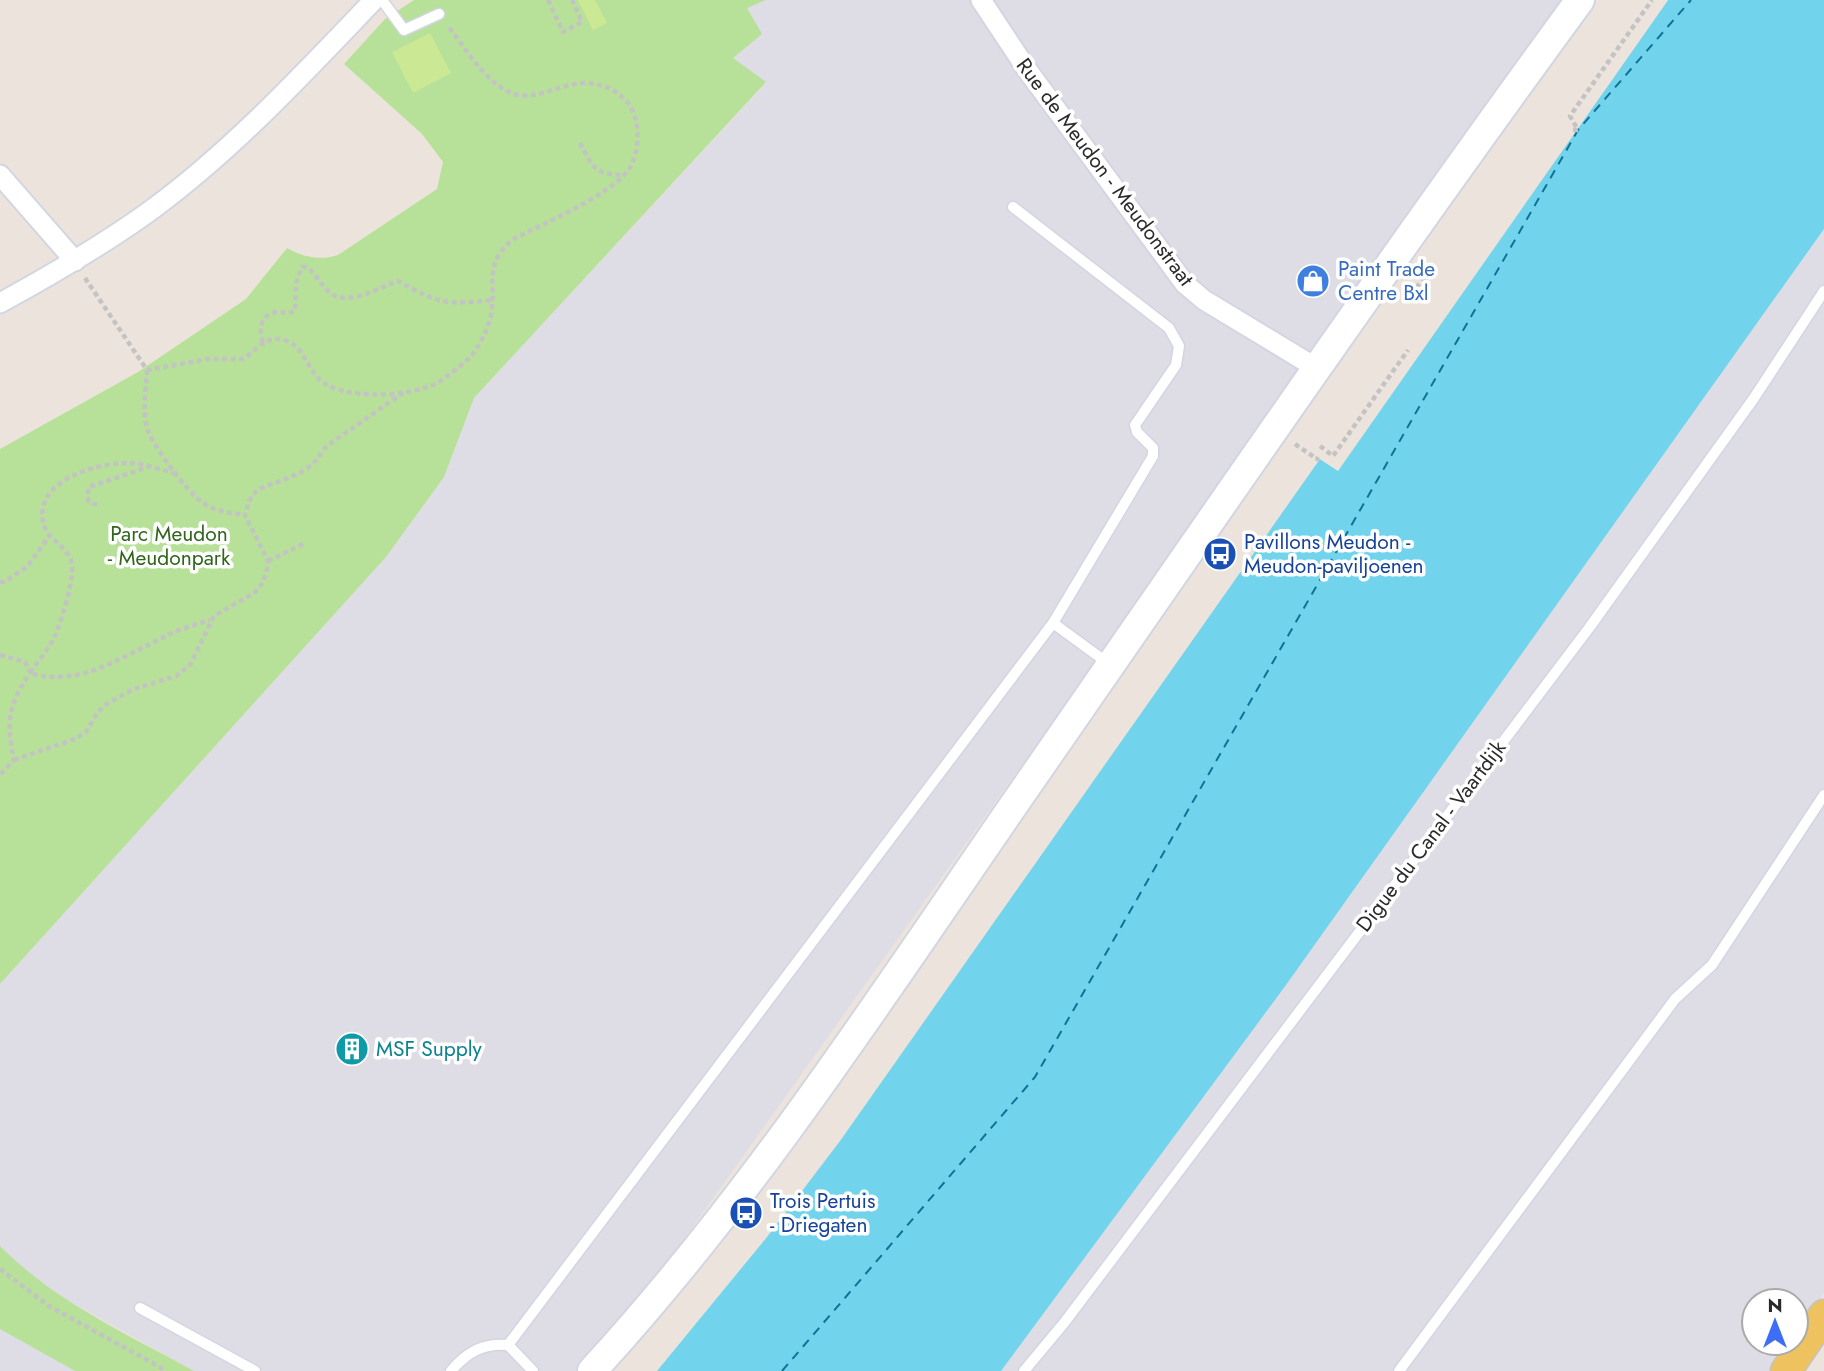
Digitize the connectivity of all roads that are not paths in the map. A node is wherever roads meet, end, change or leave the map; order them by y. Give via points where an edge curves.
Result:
1 (374, 0) edge
2 (382, 0) edge
3 (981, 0) edge
4 (1580, 0) edge
5 (439, 14) road end
6 (0, 174) edge
7 (1013, 207) dead end
8 (80, 269) junction
9 (1824, 290) edge
10 (0, 303) edge
11 (1318, 369) junction
12 (1053, 623) junction
13 (1111, 665) junction
14 (1824, 795) edge
15 (140, 1308) dead end
16 (1824, 1315) edge
17 (508, 1345) junction
18 (255, 1371) edge
19 (451, 1371) edge
20 (533, 1371) edge
21 (592, 1371) edge
22 (1024, 1371) edge
23 (1399, 1371) edge
24 (1786, 1371) edge

1 - 8 street via 282,97 211,162
2 - 5 lane via 404,30
3 - 11 street, Rue de Meudon - Meudonstraat via 1185,284
4 - 11 main road
6 - 8 street
7 - 12 lane via 1170,328 1179,346 1176,365 1135,425 1153,448 1153,456
8 - 10 street
9 - 22 lane, Digue du Canal - Vaartdijk via 1754,398 1588,628
11 - 13 main road
12 - 13 lane
12 - 17 lane
13 - 21 main road via 773,1148 693,1254
14 - 23 lane via 1712,965 1675,999
15 - 18 lane
16 - 24 main road
17 - 19 lane via 474,1350
17 - 20 lane

